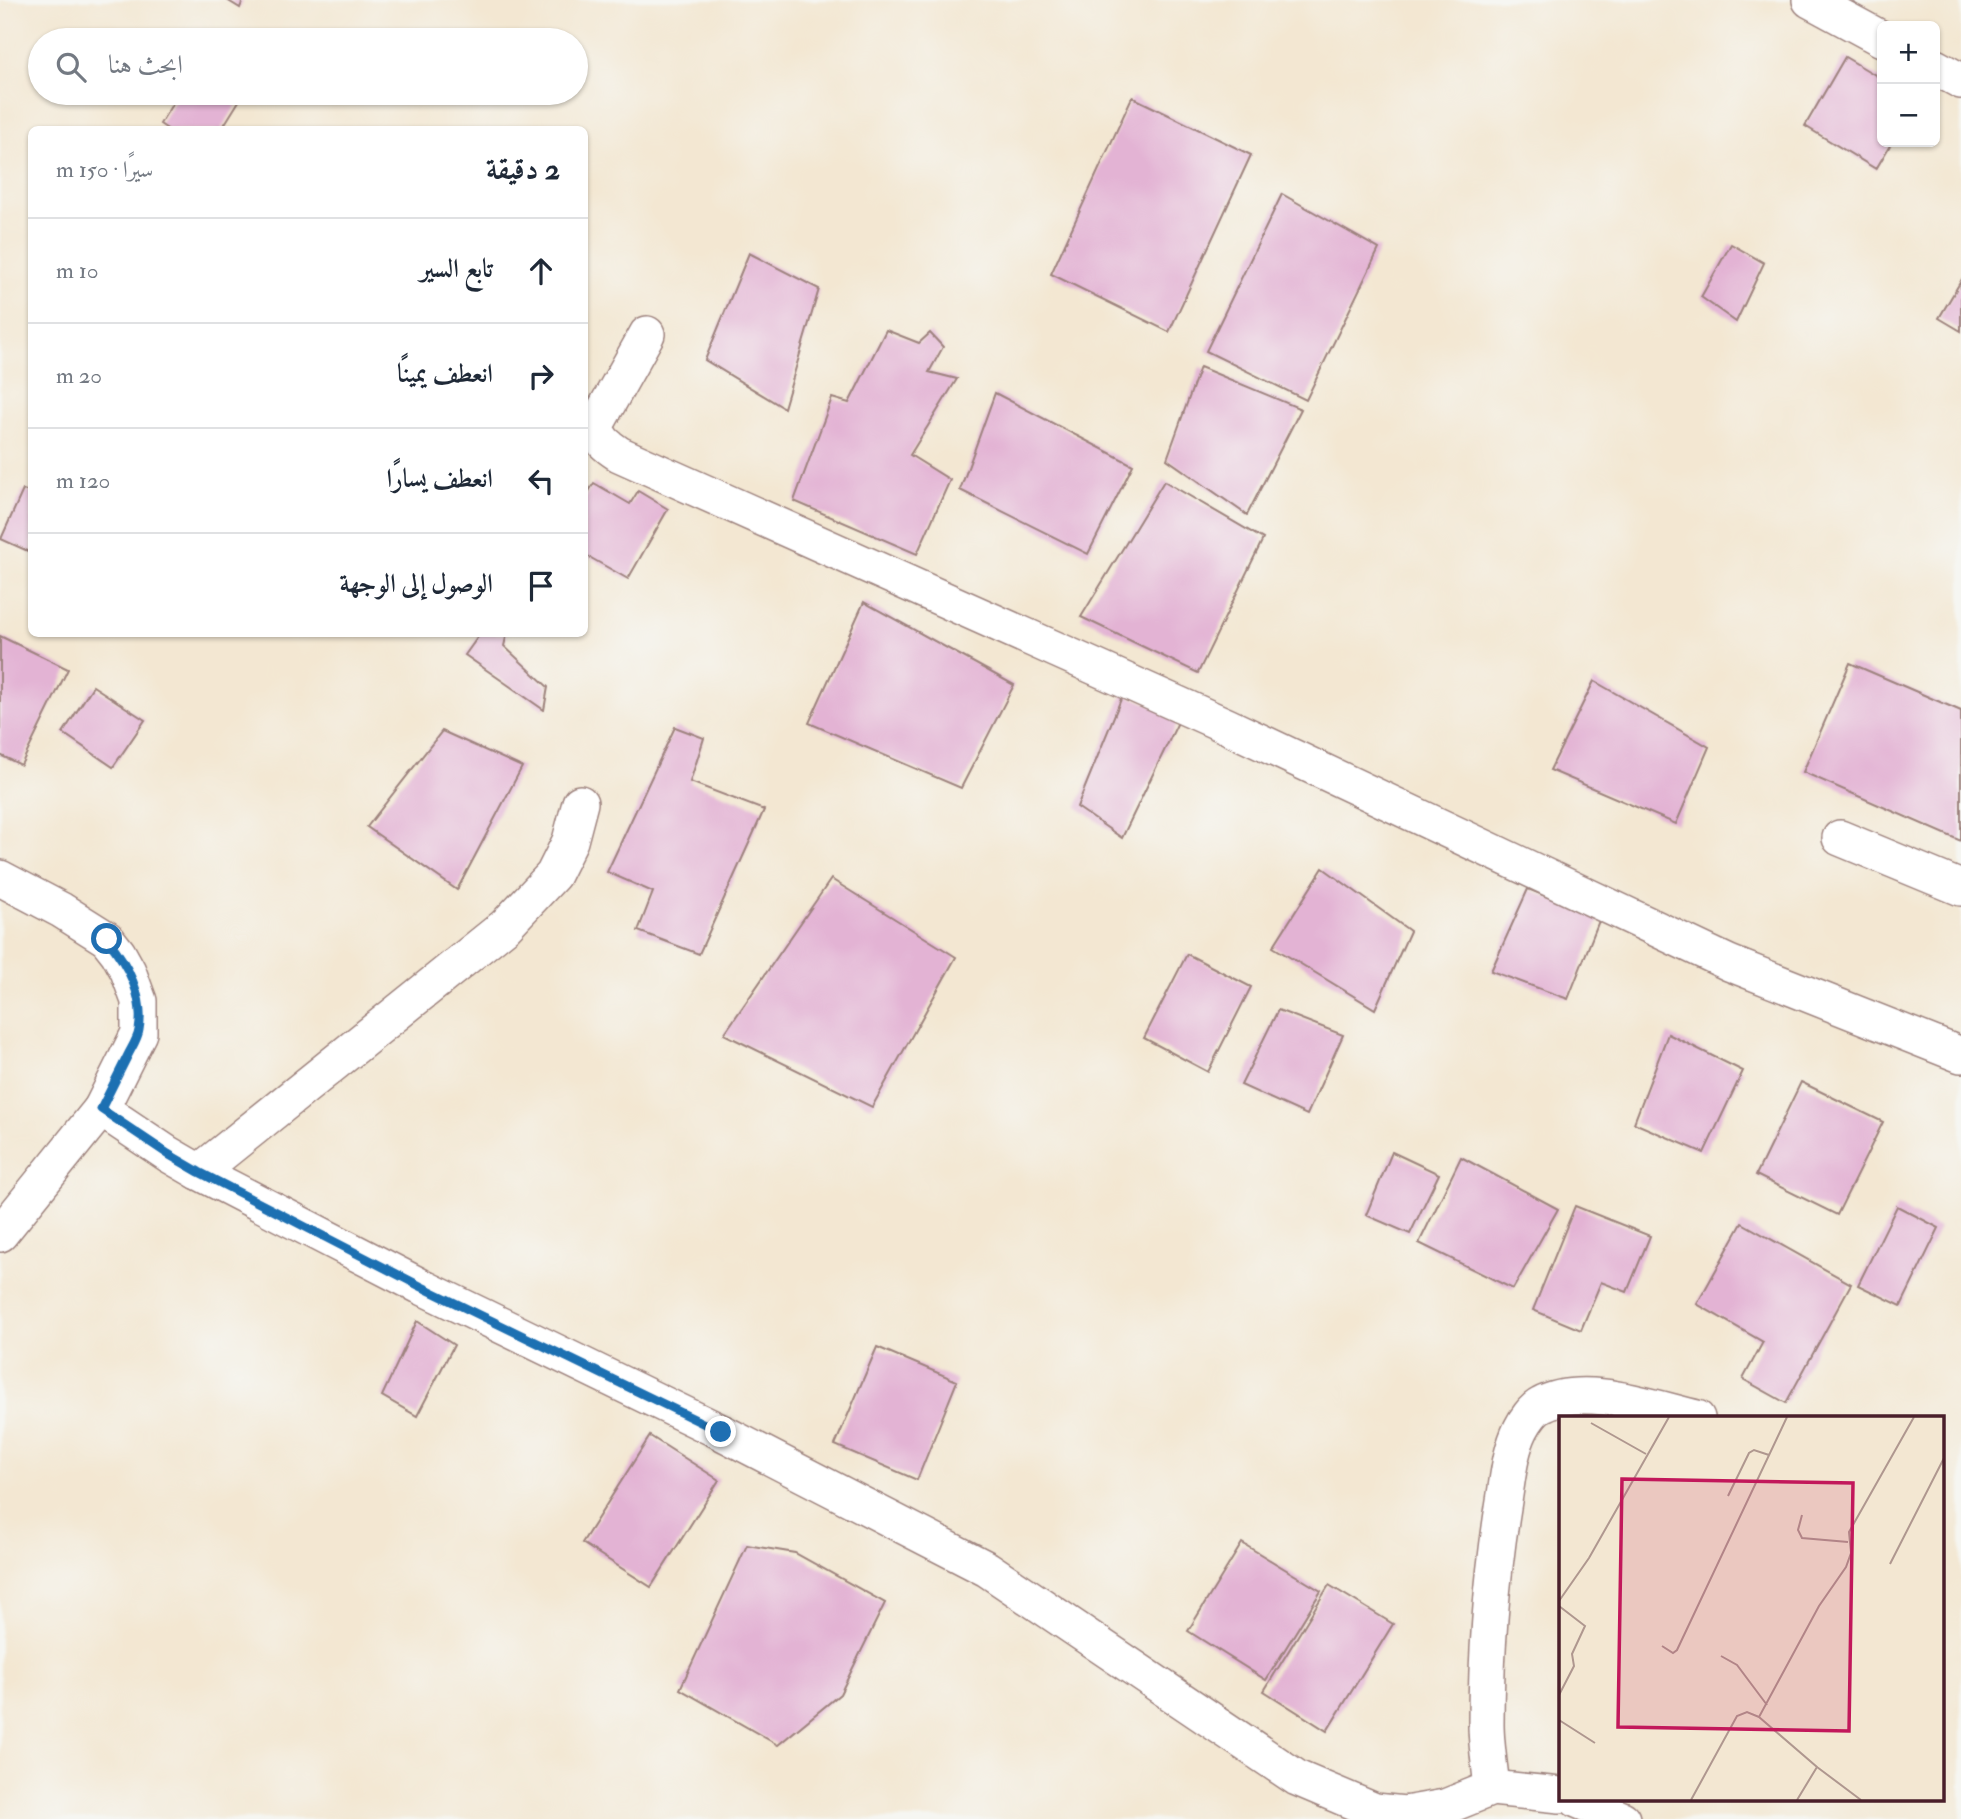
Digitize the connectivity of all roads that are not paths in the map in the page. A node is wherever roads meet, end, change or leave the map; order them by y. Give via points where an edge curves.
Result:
1 (1810, 0) edge
2 (1877, 36) edge
3 (1940, 70) edge
4 (1961, 81) edge
5 (647, 334) dead end
6 (580, 803) dead end
7 (1840, 838) dead end
8 (0, 878) edge
9 (1961, 888) edge
10 (1961, 1055) edge
11 (101, 1109) junction
12 (199, 1172) junction
13 (0, 1234) edge
14 (1689, 1416) edge
15 (1492, 1788) junction
16 (1559, 1795) edge
17 (1579, 1801) edge
18 (1622, 1819) edge

1 - 2 street
3 - 4 street
5 - 10 street via 596,425 604,444 619,454 1227,726 1729,963
6 - 12 street via 570,841 553,875 505,926
7 - 9 street
8 - 11 street via 107,939 128,971 139,1001 139,1033
11 - 12 street
11 - 13 street
12 - 15 street via 987,1569 1297,1778 1375,1811 1405,1814 1445,1807
14 - 15 street via 1583,1394 1540,1405 1521,1428 1498,1537 1488,1628 1486,1727
15 - 16 street
17 - 18 street

